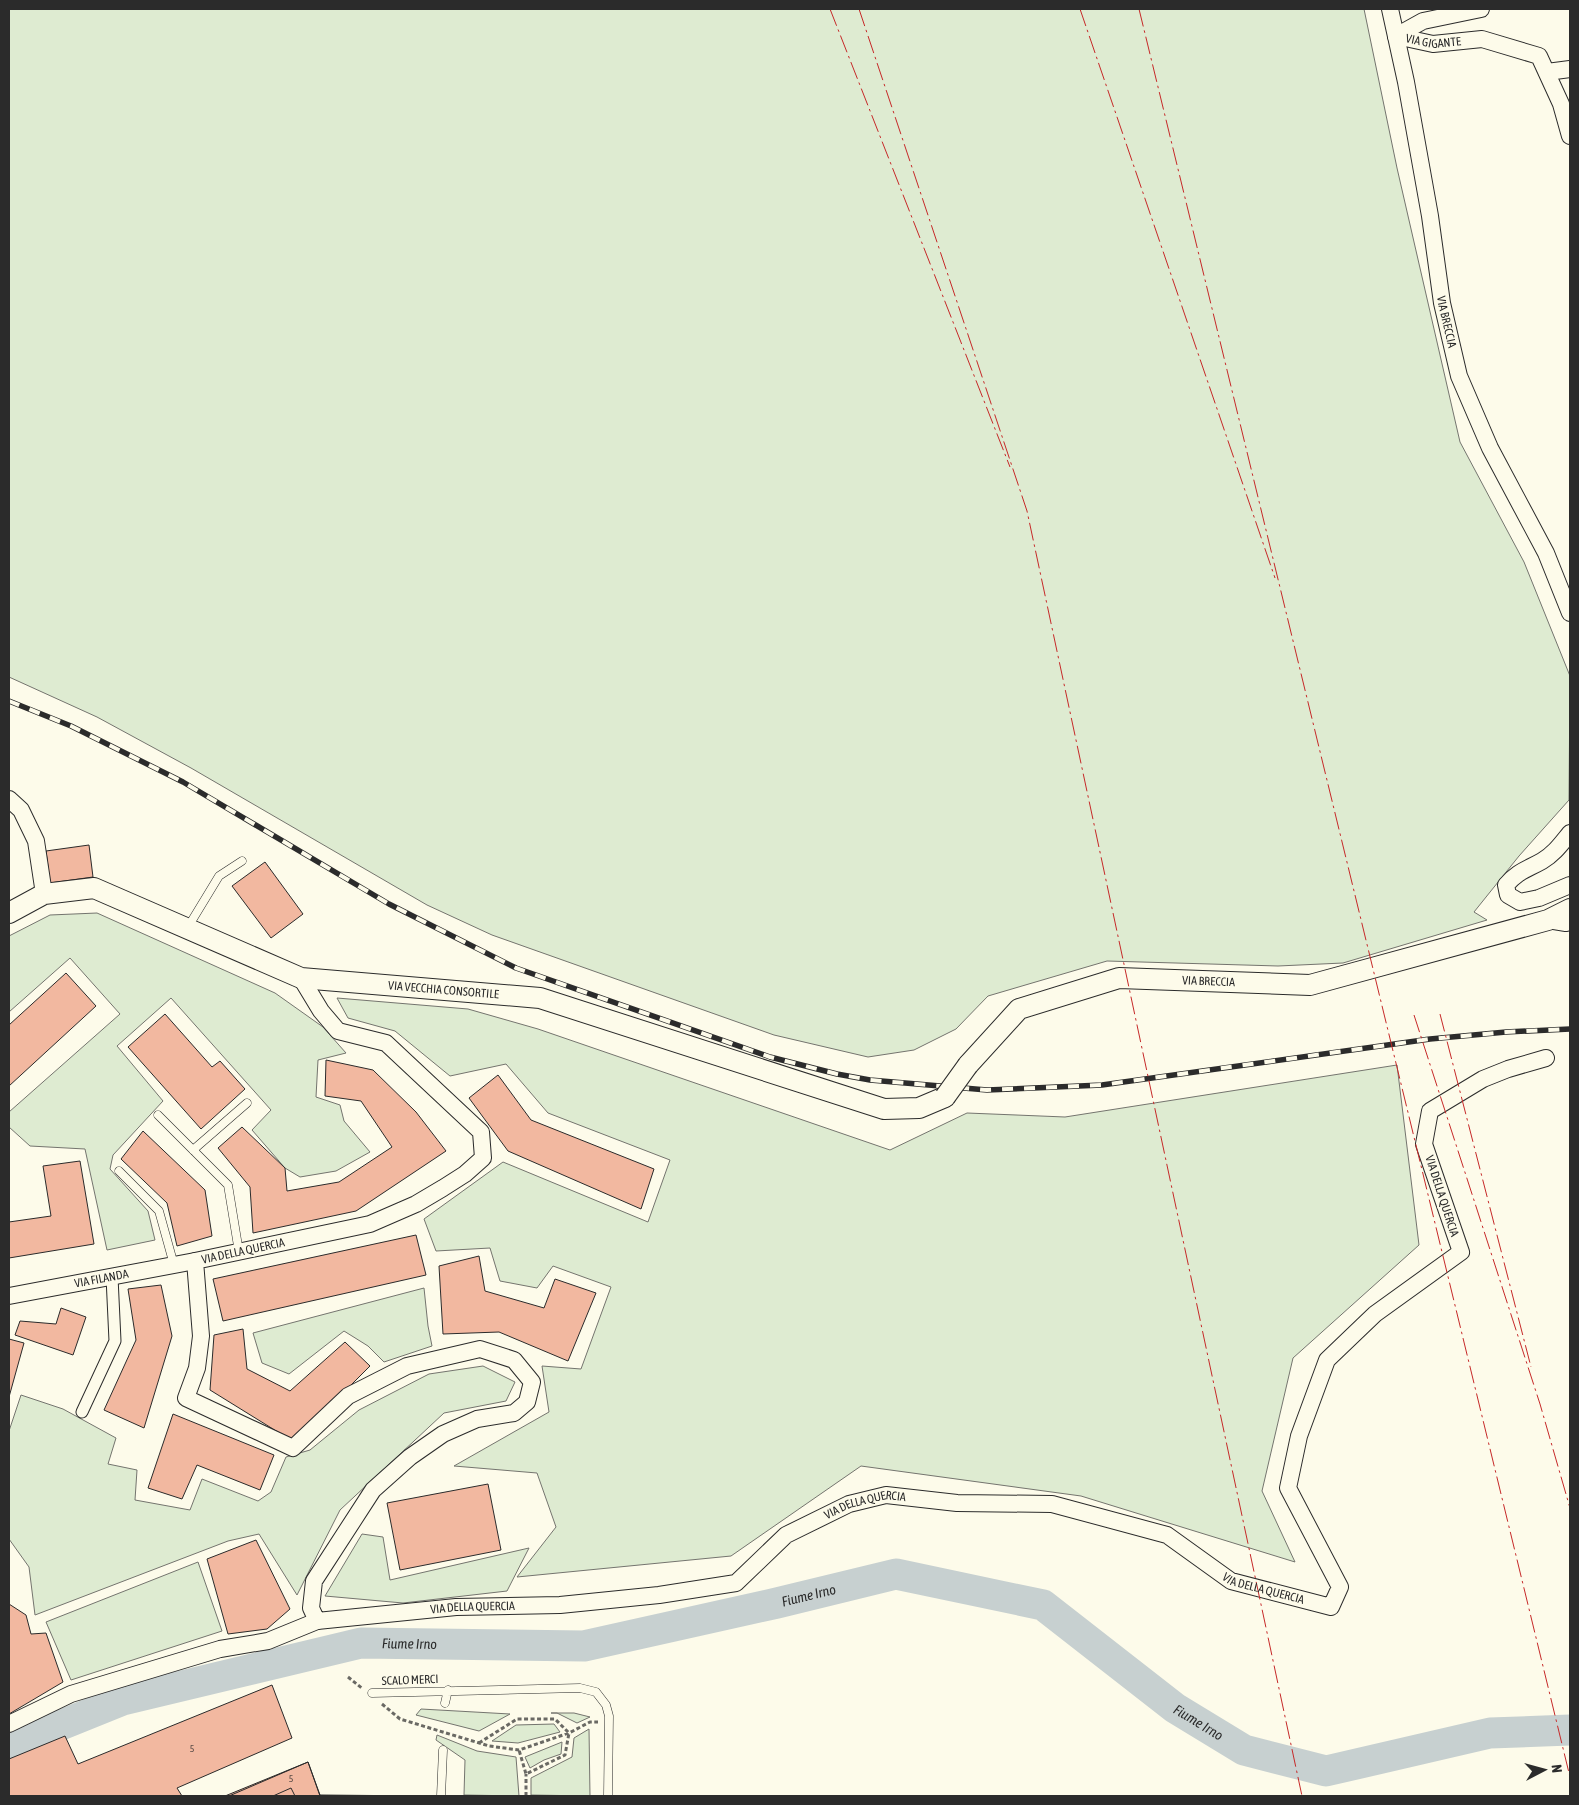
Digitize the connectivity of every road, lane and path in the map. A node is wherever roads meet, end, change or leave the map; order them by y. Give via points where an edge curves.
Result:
1 (1390, 9) edge
2 (1482, 9) edge
3 (1396, 36) junction
4 (1570, 69) edge
5 (1547, 72) junction
6 (1570, 136) edge
7 (1570, 613) edge
8 (9, 799) edge
9 (1570, 833) edge
10 (242, 861) dead end
11 (1570, 885) edge
12 (44, 894) junction
13 (1570, 909) edge
14 (9, 912) edge
15 (1548, 920) junction
16 (1570, 922) edge
17 (187, 928) junction
18 (301, 978) junction
19 (1546, 1058) dead end
20 (247, 1103) dead end
21 (884, 1109) joint
22 (158, 1115) dead end
23 (193, 1150) junction
24 (119, 1171) dead end
25 (239, 1252) junction
26 (195, 1262) junction
27 (174, 1265) junction
28 (112, 1277) junction
29 (9, 1296) edge
30 (82, 1412) dead end
31 (316, 1620) junction
32 (348, 1677) dead end
33 (448, 1690) junction
34 (371, 1694) joint
35 (377, 1701) dead end
36 (445, 1703) dead end
37 (598, 1722) dead end
38 (9, 1724) edge
39 (569, 1733) junction
40 (479, 1743) junction
41 (443, 1750) dead end
42 (519, 1750) junction
43 (526, 1774) junction
44 (441, 1796) edge
45 (526, 1796) edge
46 (608, 1796) edge

1 - 3 street, VIA BRECCIA
2 - 3 street, VIA GIGANTE via 1423,21
3 - 5 street, VIA GIGANTE via 1433,44 1482,39 1539,56
3 - 7 street, VIA BRECCIA via 1430,216 1442,303 1459,376 1490,448 1546,553
4 - 5 street
5 - 6 street, VIA GIGANTE
8 - 12 street via 21,810 36,841
9 - 11 street via 1557,851 1515,874 1506,885 1508,895 1520,902
10 - 17 lane via 220,876
12 - 14 street, VIA VECCHIA CONSORTILE
12 - 17 street, VIA VECCHIA CONSORTILE via 94,888
13 - 15 street, VIA BRECCIA
15 - 16 street
15 - 21 street, VIA BRECCIA, bridge via 1310,985 1119,978 1019,1009 968,1065 945,1097 919,1108
17 - 18 street, VIA VECCHIA CONSORTILE
18 - 21 street, VIA VECCHIA CONSORTILE via 540,998
18 - 25 street, VIA DELLA QUERCIA via 338,1031 386,1043 481,1132 483,1158 444,1188 370,1224
19 - 31 street, VIA DELLA QUERCIA via 1483,1079 1430,1111 1424,1144 1461,1252 1375,1314 1327,1360 1299,1436 1288,1488 1340,1588 1331,1607 1232,1581 1167,1535 1052,1504 957,1503 886,1495 849,1504 786,1535 736,1583 560,1606 456,1607
20 - 23 lane
22 - 23 lane
23 - 25 lane via 228,1185
24 - 27 lane via 159,1211
25 - 26 street, VIA DELLA QUERCIA
26 - 27 street, VIA FILANDA
26 - 31 street, VIA DELLA QUERCIA via 201,1336 196,1368 186,1398 293,1448 348,1396 407,1366 480,1349 514,1360 532,1382 527,1402 514,1413 477,1419 443,1434 410,1457 373,1490 314,1581 311,1608
27 - 28 street, VIA FILANDA
28 - 29 street, VIA FILANDA
28 - 30 street via 115,1341
31 - 38 street via 268,1641 220,1649 71,1694
32 - 34 path
33 - 34 lane, SCALO MERCI
33 - 36 lane
33 - 46 lane, SCALO MERCI via 580,1688 596,1692 606,1705 609,1716
35 - 40 path via 400,1719
37 - 39 path via 590,1722
39 - 40 path via 555,1719 517,1719
39 - 42 path
39 - 43 path via 565,1756
40 - 42 path
41 - 44 lane
42 - 43 path
43 - 45 path

